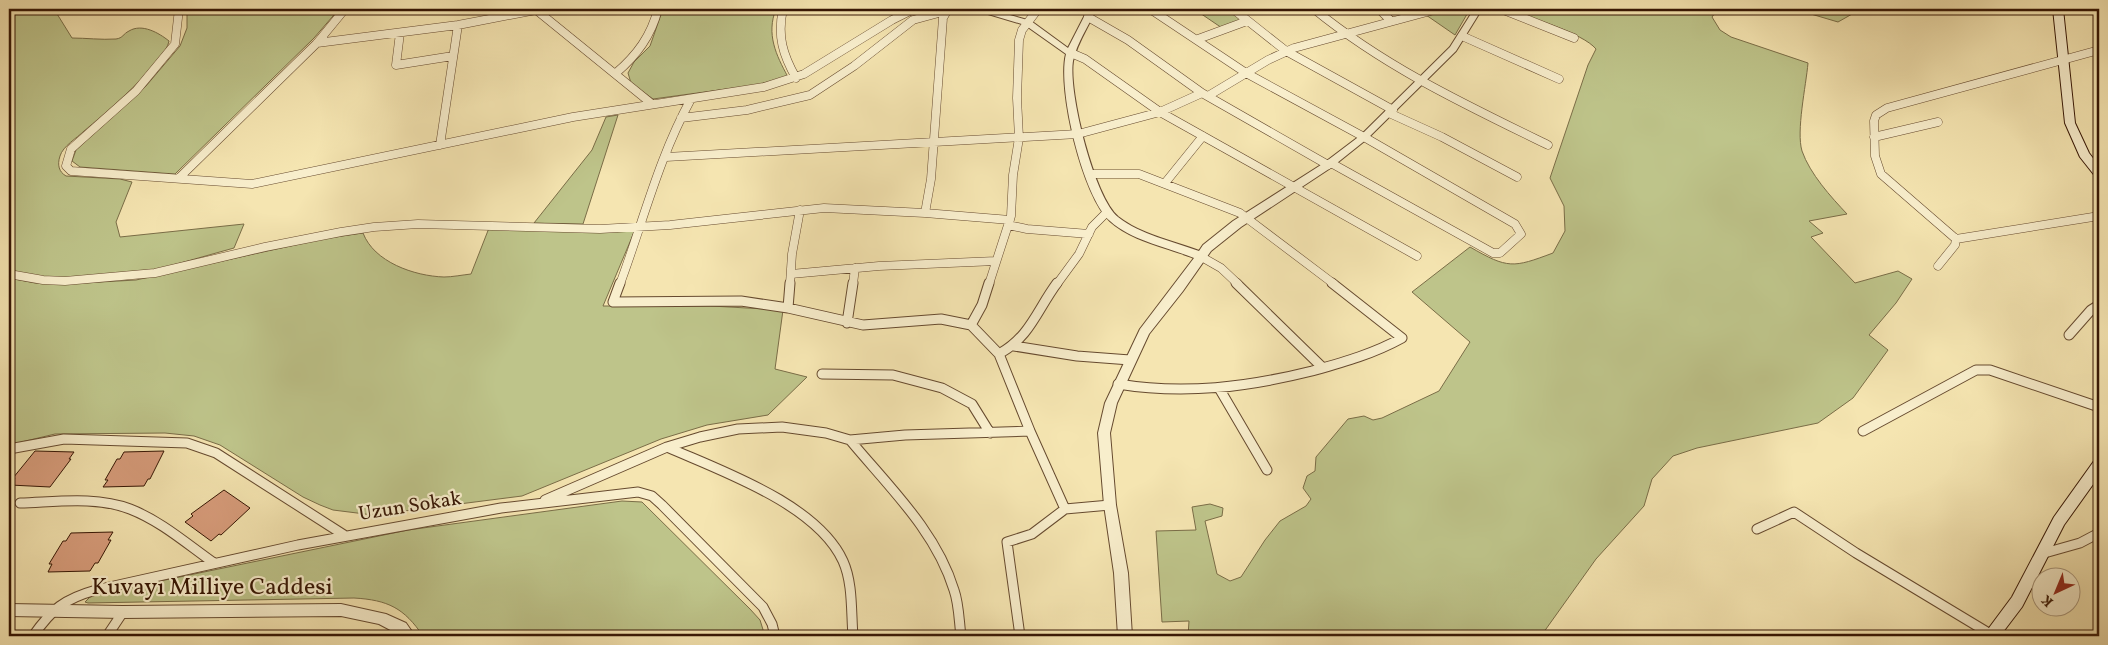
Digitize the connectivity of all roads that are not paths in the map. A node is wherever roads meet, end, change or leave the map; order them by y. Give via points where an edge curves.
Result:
1 (179, 9) edge
2 (345, 9) edge
3 (536, 9) edge
4 (658, 9) edge
5 (782, 9) edge
6 (914, 9) edge
7 (981, 9) edge
8 (1038, 9) edge
9 (1150, 9) edge
10 (1232, 9) edge
11 (1314, 9) edge
12 (1379, 9) edge
13 (1438, 9) edge
14 (1478, 9) edge
15 (1501, 9) edge
16 (2058, 9) edge
17 (947, 10) edge
18 (1090, 13) edge
19 (1247, 21) junction
20 (1391, 21) junction
21 (1028, 23) junction
22 (458, 25) junction
23 (400, 32) junction
24 (1343, 34) junction
25 (1462, 36) junction
26 (1574, 38) dead end
27 (1198, 39) junction
28 (317, 43) junction
29 (2099, 50) edge
30 (1286, 51) junction
31 (1071, 52) junction
32 (453, 56) junction
33 (2062, 61) junction
34 (616, 73) junction
35 (1246, 73) junction
36 (796, 78) junction
37 (1559, 79) dead end
38 (1421, 81) junction
39 (1205, 94) junction
40 (691, 99) junction
41 (652, 104) junction
42 (1160, 112) junction
43 (1391, 112) junction
44 (681, 118) junction
45 (1938, 122) dead end
46 (1078, 134) junction
47 (1203, 136) junction
48 (1364, 137) junction
49 (1874, 137) junction
50 (1019, 138) junction
51 (934, 143) junction
52 (440, 145) junction
53 (1548, 145) dead end
54 (666, 157) junction
55 (1329, 164) junction
56 (2099, 173) edge
57 (1091, 174) junction
58 (1517, 177) dead end
59 (179, 178) junction
60 (1165, 183) junction
61 (1296, 187) junction
62 (800, 210) junction
63 (1107, 212) junction
64 (925, 213) junction
65 (2099, 216) edge
66 (1247, 218) junction
67 (1009, 223) junction
68 (641, 227) junction
69 (1090, 234) junction
70 (1956, 239) junction
71 (1200, 256) junction
72 (1417, 256) dead end
73 (996, 261) junction
74 (1938, 266) dead end
75 (855, 268) junction
76 (9, 274) edge
77 (791, 274) junction
78 (2099, 305) edge
79 (788, 308) junction
80 (847, 323) junction
81 (970, 325) junction
82 (2069, 335) dead end
83 (1014, 346) junction
84 (999, 354) junction
85 (1130, 360) junction
86 (1322, 367) junction
87 (822, 374) dead end
88 (1118, 384) junction
89 (1219, 388) junction
90 (2099, 407) edge
91 (1030, 431) junction
92 (1863, 432) dead end
93 (990, 433) junction
94 (850, 440) junction
95 (667, 447) junction
96 (9, 449) edge
97 (2099, 464) edge
98 (1267, 470) dead end
99 (20, 502) dead end
100 (538, 503) junction
101 (1110, 506) junction
102 (1065, 509) junction
103 (1757, 529) dead end
104 (2099, 533) edge
105 (344, 535) junction
106 (2042, 554) junction
107 (214, 564) junction
108 (9, 610) edge
109 (50, 611) junction
110 (123, 612) junction
111 (34, 636) edge
112 (108, 636) edge
113 (408, 636) edge
114 (775, 636) edge
115 (853, 636) edge
116 (961, 636) edge
117 (1020, 636) edge
118 (1125, 636) edge
119 (1991, 636) edge

1 - 59 street via 175,44 136,91 71,149 66,166 71,171 82,173
2 - 28 street
3 - 22 street
3 - 34 street
4 - 34 street via 644,45
5 - 36 street via 778,36 785,59
6 - 36 street
7 - 21 street
8 - 21 street
9 - 27 street
10 - 19 street
11 - 24 street
12 - 20 street
13 - 20 street
14 - 25 street
15 - 26 street
16 - 33 main road
17 - 44 street via 912,20 854,66 810,95 766,106
17 - 51 street via 943,18
18 - 31 street
18 - 39 street
19 - 27 street
19 - 30 street
20 - 24 street
21 - 31 street
21 - 50 street via 1019,40
22 - 23 street
22 - 32 street
23 - 28 street
23 - 32 street via 396,64
24 - 30 street
24 - 38 street
25 - 37 street
25 - 38 street
27 - 35 street
28 - 59 street
29 - 33 street
30 - 35 street
30 - 43 street
31 - 42 street
31 - 46 street via 1068,77
32 - 52 street
33 - 49 street via 1881,110 1874,118
33 - 56 main road via 2070,123 2084,154
34 - 41 street
35 - 39 street
35 - 48 street
36 - 40 street via 764,87
38 - 43 street
38 - 53 street
39 - 42 street
39 - 55 street
40 - 41 street
40 - 44 street
41 - 52 street
42 - 46 street
42 - 47 street
43 - 48 street
43 - 58 street
44 - 54 street
45 - 49 street
46 - 50 street
46 - 57 street
47 - 60 street
47 - 61 street
48 - 55 street
48 - 55 street via 1515,224 1520,234 1500,254 1493,253
49 - 70 street via 1876,162 1881,174
50 - 51 street
50 - 67 street
51 - 54 street
51 - 64 street
52 - 59 street via 252,184
54 - 68 street via 650,192
55 - 61 street
57 - 60 street via 1132,173
57 - 63 street
60 - 66 street
61 - 66 street
61 - 72 street
62 - 64 street via 840,208
62 - 68 street
62 - 77 street
63 - 69 street via 1096,222
63 - 71 street via 1125,226
64 - 67 street
65 - 70 street
66 - 71 street
66 - 86 street via 1402,338 1372,353
67 - 69 street via 1027,229
67 - 73 street
68 - 76 street via 418,224 374,227 265,247 155,273 65,281
68 - 79 street via 613,302 741,301
69 - 83 street via 1028,330
70 - 74 street
71 - 85 street via 1144,332
71 - 86 street via 1221,268
73 - 75 street
73 - 81 street via 982,305
75 - 77 street
75 - 80 street
77 - 79 street
78 - 82 street
79 - 80 street
80 - 81 street via 872,325 941,319
81 - 84 street
83 - 84 street
83 - 85 street
84 - 91 street
85 - 88 street
86 - 89 street
87 - 93 street via 894,375 930,384 971,403
88 - 89 street via 1158,391
88 - 101 street via 1107,414 1104,434
89 - 98 street
90 - 92 street via 1981,369
91 - 93 street
91 - 102 street
93 - 94 street
94 - 95 street via 826,433 765,426 721,432
94 - 116 street via 928,534 955,592
95 - 100 street
95 - 115 street via 776,498 806,516 826,534 844,561
96 - 105 street, Uzun Sokak via 64,439 187,443 216,453
97 - 106 main road via 2059,521
99 - 107 street via 97,502 129,509 154,522
100 - 105 street, Uzun Sokak
100 - 114 street, Uzun Sokak via 638,492 652,496 763,607
101 - 102 street
101 - 118 street
102 - 117 street via 1032,534 1007,542
103 - 119 street via 1794,512
104 - 106 street via 2080,543
105 - 107 street
106 - 119 main road via 2026,588
107 - 109 street via 80,595
108 - 109 street, Kuvayı Milliye Caddesi
109 - 110 street, Kuvayı Milliye Caddesi
109 - 111 street
110 - 112 street
110 - 113 street, Kuvayı Milliye Caddesi via 341,610 381,618

